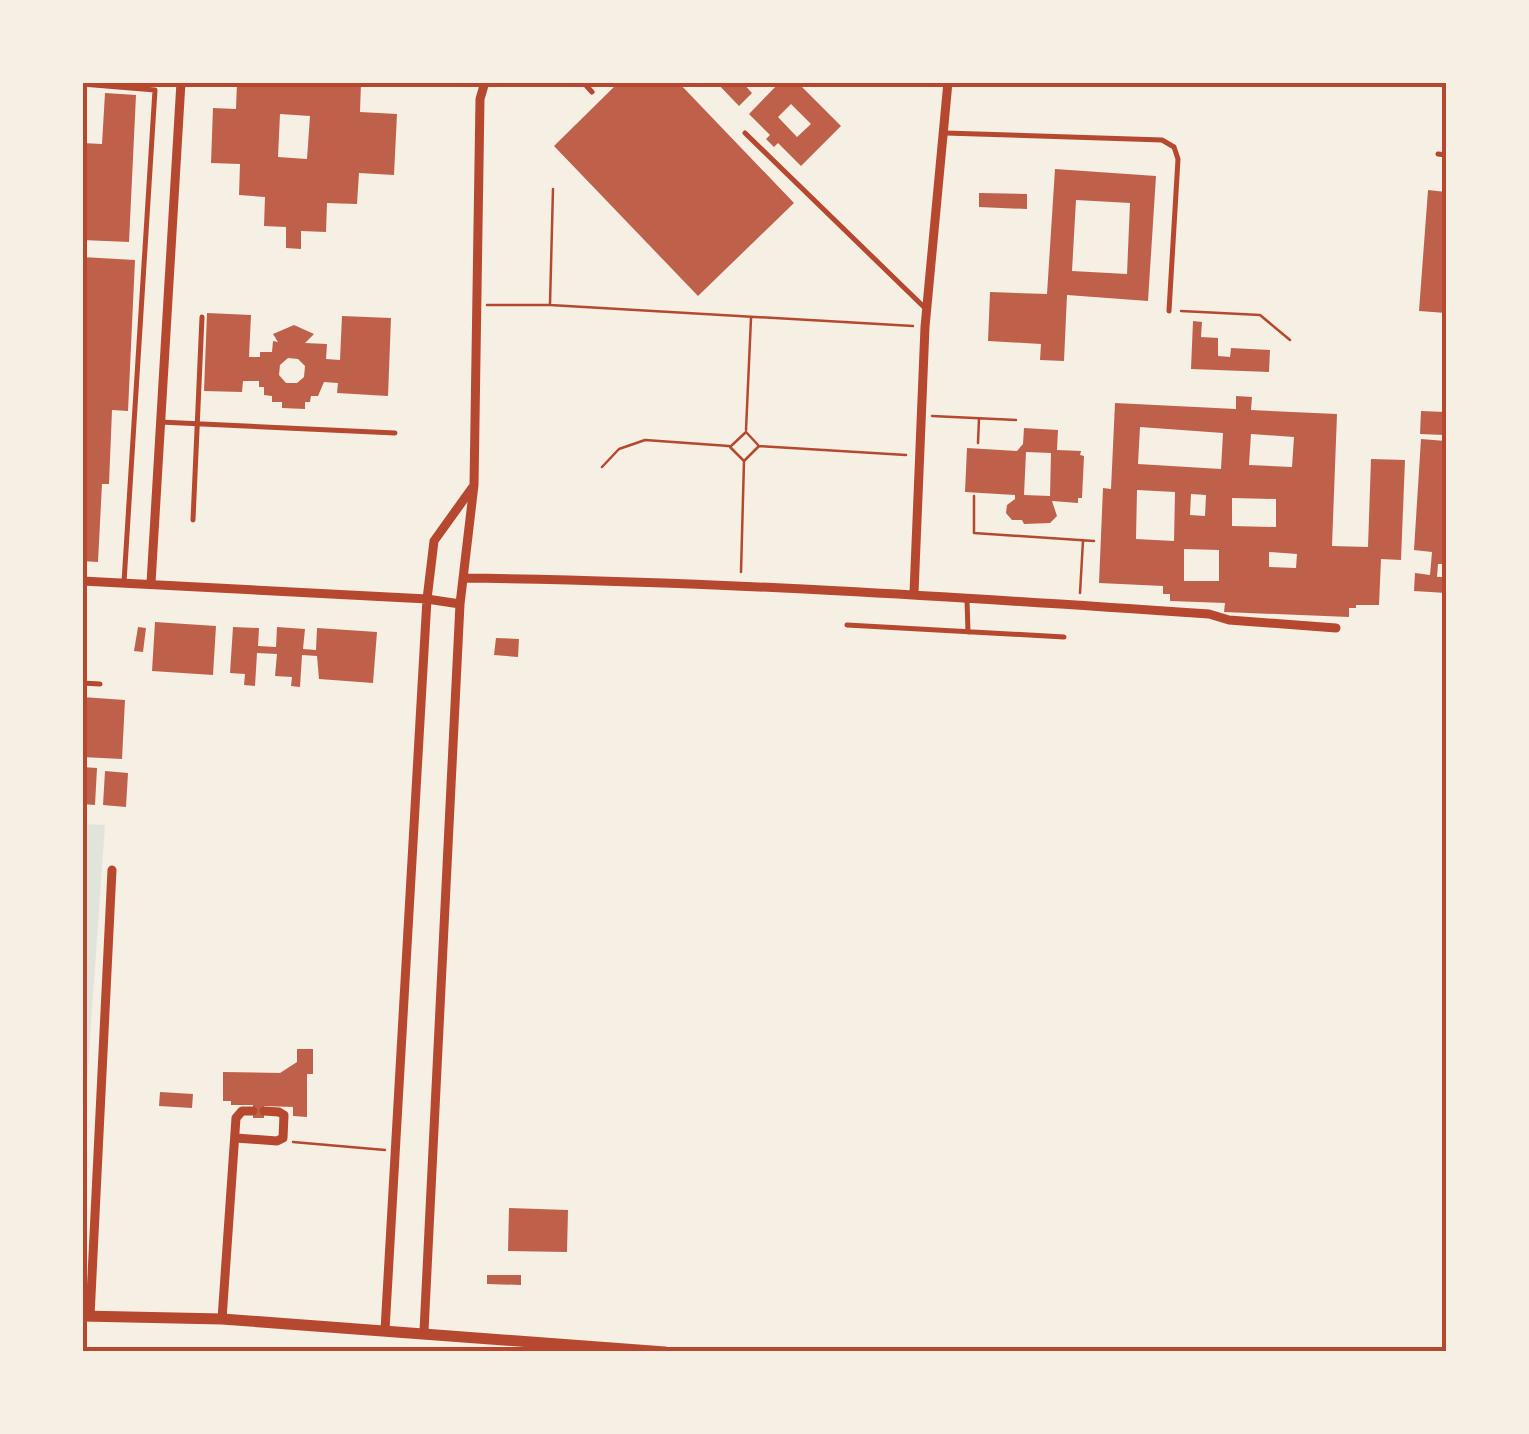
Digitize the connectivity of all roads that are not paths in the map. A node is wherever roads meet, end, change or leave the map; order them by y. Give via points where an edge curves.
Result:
1 (181, 82) edge
2 (485, 82) edge
3 (583, 82) edge
4 (948, 82) edge
5 (82, 84) edge
6 (592, 92) dead end
7 (745, 132) dead end
8 (945, 132) junction
9 (1438, 154) dead end
10 (1446, 155) edge
11 (926, 308) junction
12 (1169, 311) road end
13 (202, 317) dead end
14 (160, 422) junction
15 (196, 422) junction
16 (395, 433) dead end
17 (474, 485) junction
18 (193, 520) dead end
19 (464, 578) junction
20 (82, 581) edge
21 (124, 582) junction
22 (151, 583) junction
23 (914, 593) junction
24 (966, 596) junction
25 (427, 599) junction
26 (460, 604) junction
27 (847, 625) dead end
28 (1336, 628) dead end
29 (968, 632) junction
30 (1064, 636) dead end
31 (82, 683) edge
32 (100, 684) dead end
33 (112, 870) dead end
34 (252, 1110) dead end
35 (264, 1111) dead end
36 (236, 1138) junction
37 (86, 1316) edge
38 (222, 1319) junction
39 (385, 1330) junction
40 (424, 1331) junction
41 (480, 1336) junction
42 (569, 1348) edge
43 (479, 1352) edge
44 (665, 1352) edge

1 - 14 street
2 - 17 street
3 - 6 lane
4 - 8 street
5 - 21 lane via 155,90
7 - 11 lane
8 - 11 street
8 - 12 lane via 1162,140 1174,146
9 - 10 lane
11 - 23 street
13 - 15 lane
14 - 15 lane
14 - 22 street
15 - 16 lane
15 - 18 lane
17 - 19 street
17 - 25 street via 434,541
19 - 23 street
19 - 26 street
20 - 21 street
21 - 22 street
22 - 25 street
23 - 24 street
24 - 28 street
24 - 29 lane
25 - 26 street
25 - 39 street
26 - 40 street
27 - 29 lane
29 - 30 lane
31 - 32 lane
33 - 37 street
34 - 36 street via 237,1115
35 - 36 street via 284,1115 283,1138
36 - 38 street
37 - 38 street
38 - 39 street
39 - 40 street
40 - 41 street
41 - 42 street
41 - 43 street
42 - 44 street

